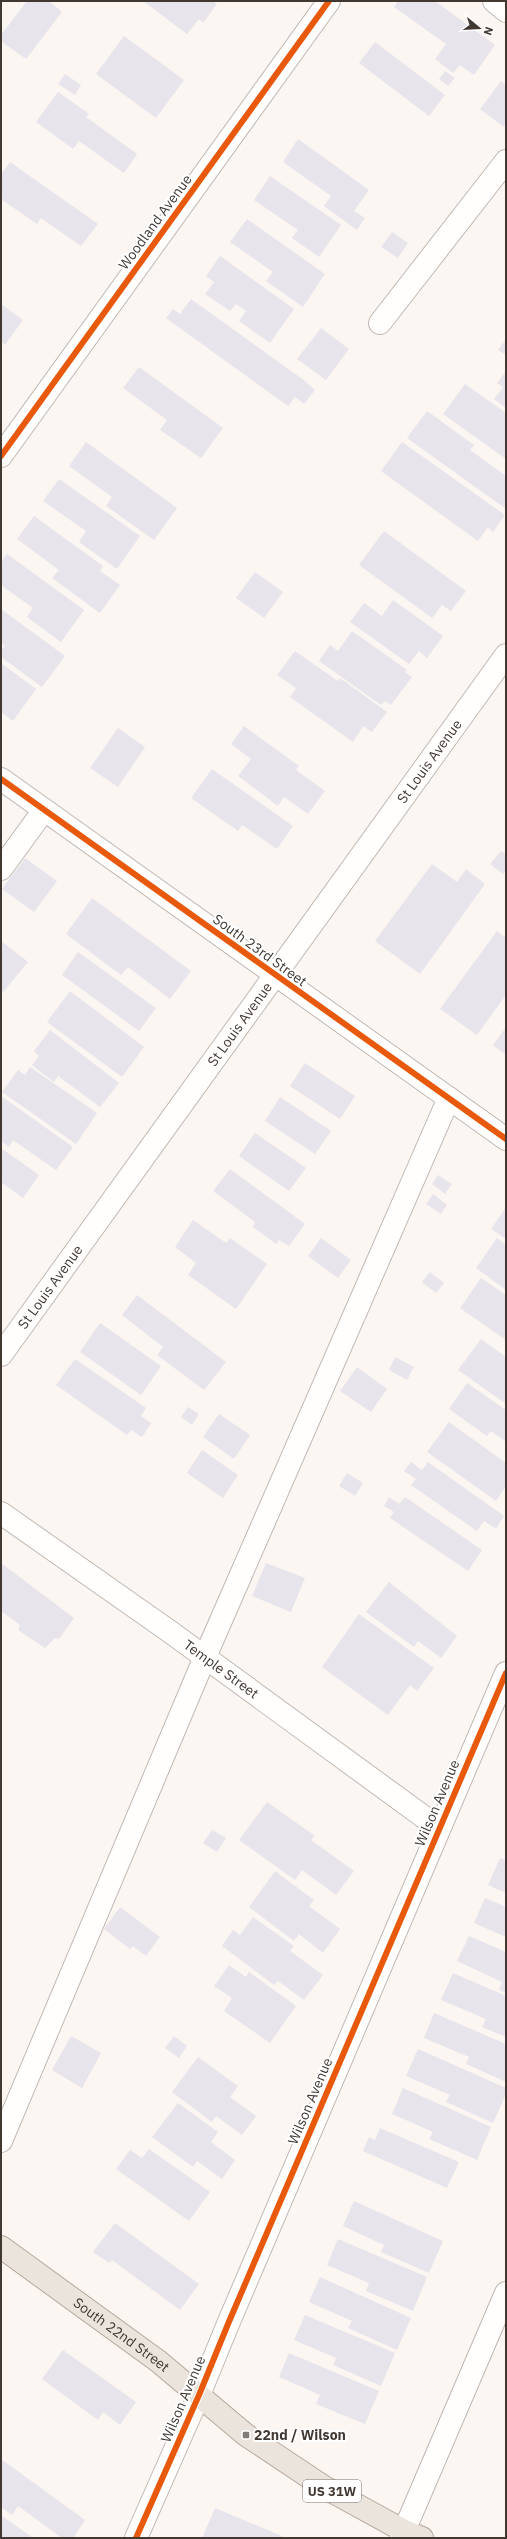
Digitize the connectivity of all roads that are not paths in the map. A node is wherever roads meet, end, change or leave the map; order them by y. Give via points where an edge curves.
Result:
1 (329, 1) edge
2 (494, 1) edge
3 (506, 11) edge
4 (506, 160) edge
5 (380, 323) dead end
6 (1, 456) edge
7 (506, 655) edge
8 (1, 779) edge
9 (44, 810) junction
10 (1, 869) edge
11 (275, 976) junction
12 (449, 1098) junction
13 (506, 1138) edge
14 (1, 1355) edge
15 (1, 1513) edge
16 (205, 1657) junction
17 (506, 1673) edge
18 (439, 1828) junction
19 (1, 2141) edge
20 (1, 2247) edge
21 (506, 2293) edge
22 (200, 2395) junction
23 (409, 2536) edge
24 (136, 2538) edge

1 - 6 street, Woodland Avenue
2 - 3 street
4 - 5 street
7 - 11 street, St Louis Avenue
8 - 9 street, South 23rd Street
9 - 10 street
9 - 11 street, South 23rd Street
11 - 12 street, South 23rd Street
11 - 14 street, St Louis Avenue
12 - 13 street, South 23rd Street
12 - 16 street
15 - 16 street, Temple Street
16 - 18 street, Temple Street
16 - 19 street
17 - 18 street, Wilson Avenue
18 - 22 street, Wilson Avenue
20 - 22 main road, South 22nd Street / US 31W via 158,2361
21 - 23 street
22 - 23 main road, South 22nd Street / US 31W via 246,2435 324,2487
22 - 24 street, Wilson Avenue

